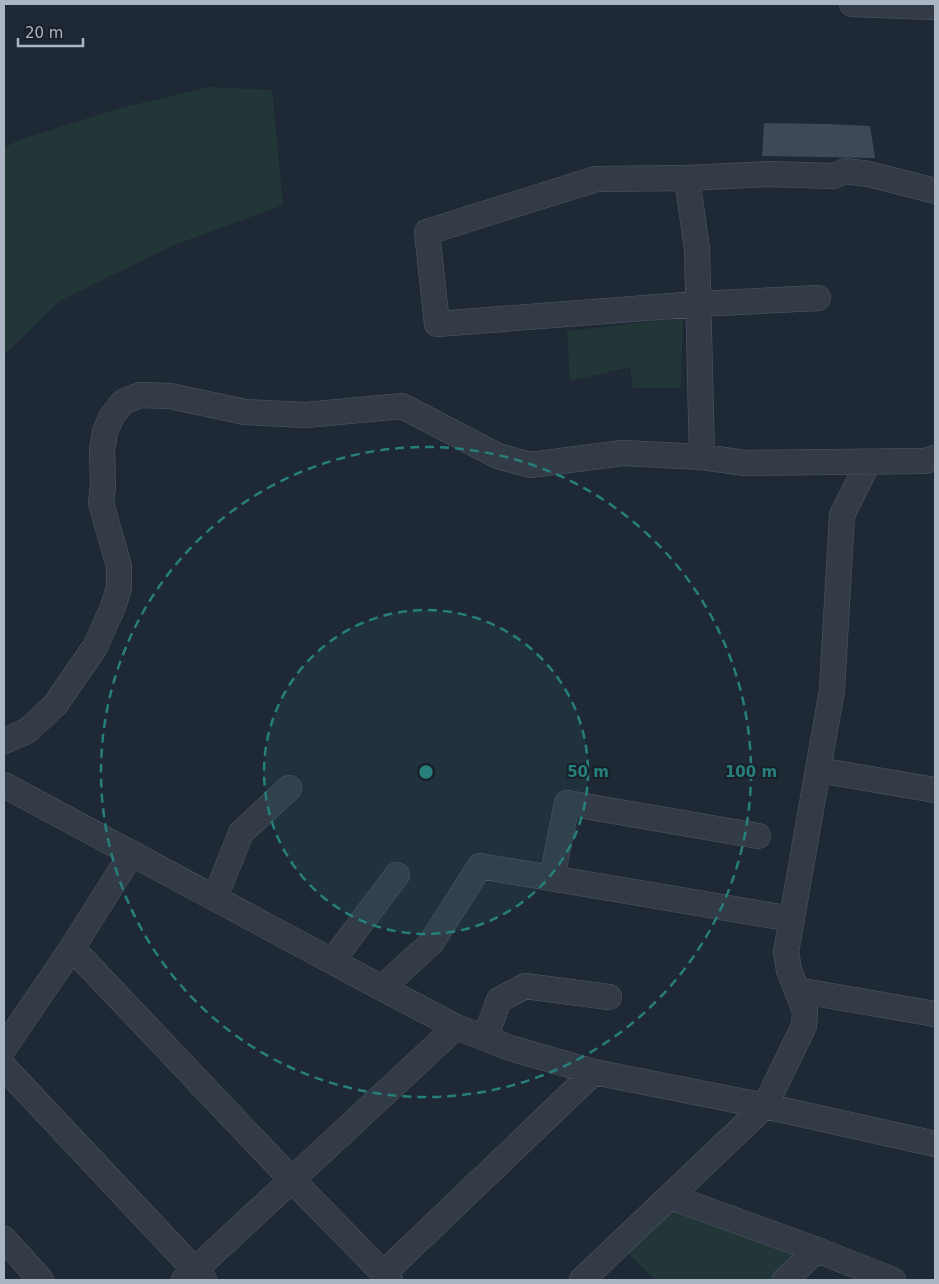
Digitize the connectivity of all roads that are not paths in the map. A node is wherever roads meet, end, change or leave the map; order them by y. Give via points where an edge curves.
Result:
1 (852, 4) edge
2 (935, 7) edge
3 (687, 178) junction
4 (935, 191) edge
5 (818, 298) dead end
6 (698, 304) junction
7 (702, 457) junction
8 (935, 458) edge
9 (868, 462) junction
10 (4, 741) edge
11 (818, 770) junction
12 (4, 785) edge
13 (289, 788) dead end
14 (935, 790) edge
15 (758, 836) dead end
16 (132, 853) junction
17 (397, 875) dead end
18 (552, 878) junction
19 (215, 898) junction
20 (792, 919) junction
21 (72, 948) junction
22 (332, 961) junction
23 (382, 988) junction
24 (797, 990) junction
25 (608, 997) dead end
26 (935, 1014) edge
27 (456, 1026) junction
28 (484, 1038) junction
29 (4, 1048) edge
30 (4, 1067) edge
31 (594, 1072) junction
32 (765, 1106) junction
33 (935, 1144) edge
34 (292, 1180) junction
35 (671, 1197) junction
36 (4, 1240) edge
37 (817, 1250) junction
38 (194, 1277) edge
39 (387, 1277) edge
40 (41, 1280) edge
41 (582, 1280) edge
42 (785, 1280) edge
43 (893, 1280) edge

1 - 2 street
3 - 4 street via 766,174 834,176 845,171
3 - 6 street via 697,249
3 - 6 street via 596,179 426,232 437,324
5 - 6 street
6 - 7 street
7 - 9 street via 744,463
7 - 10 street via 623,453 530,465 498,456 402,406 306,415 245,412 170,396 140,395 123,402 112,416 102,450 101,503 119,566 120,588 113,607 95,646 55,705 27,732
8 - 9 street
9 - 11 street via 842,515 832,690
11 - 14 street
11 - 20 street
12 - 16 street
13 - 19 street via 241,833
15 - 18 street via 566,803
16 - 19 street
16 - 21 street
17 - 22 street
18 - 20 street
18 - 23 street via 480,866 431,943
19 - 22 street
20 - 24 street via 786,952
21 - 29 street
21 - 34 street
22 - 23 street
23 - 27 street
24 - 26 street
24 - 32 street via 805,1011 804,1026
25 - 28 street via 525,986 499,1000
27 - 28 street
27 - 34 street
28 - 31 street
30 - 38 street
31 - 32 street
31 - 39 street
32 - 33 street
32 - 35 street
34 - 38 street
34 - 39 street
35 - 37 street
35 - 41 street
36 - 40 street
37 - 42 street
37 - 43 street

